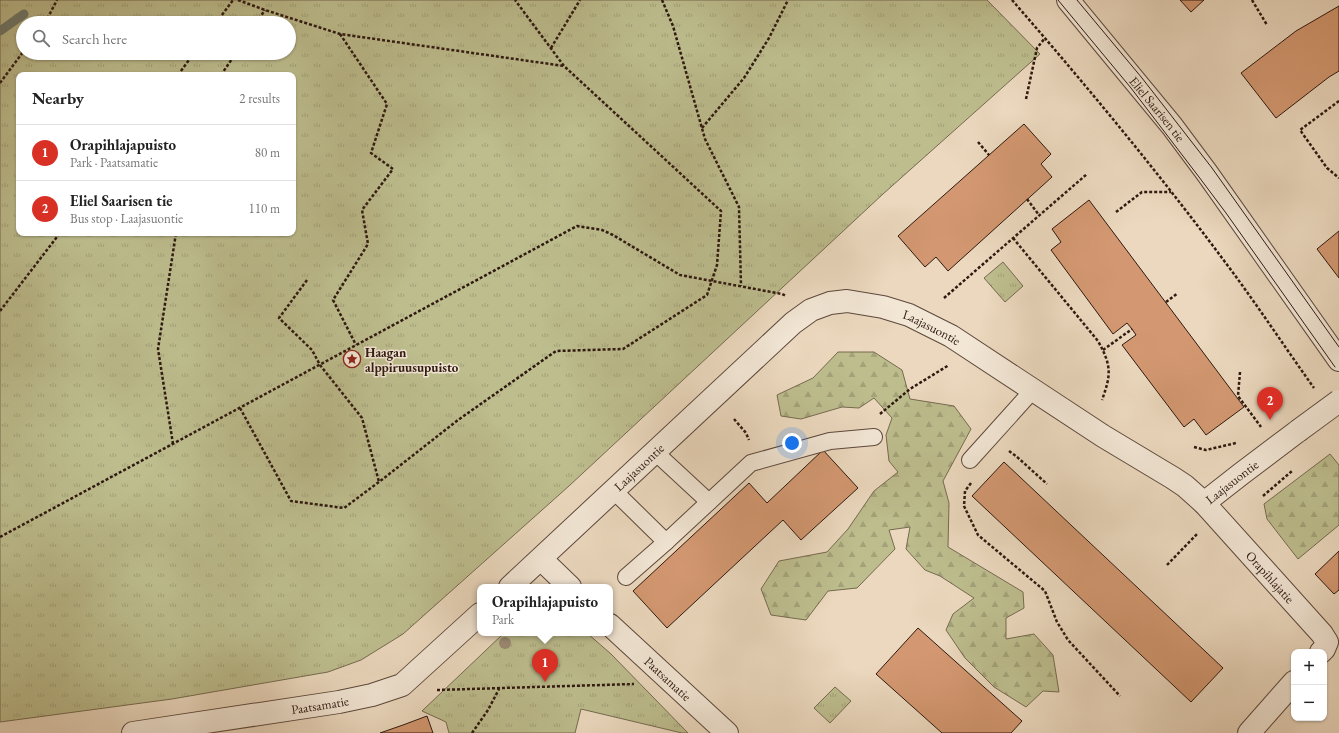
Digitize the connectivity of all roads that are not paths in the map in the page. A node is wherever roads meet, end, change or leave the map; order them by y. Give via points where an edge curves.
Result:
1 (1068, 0) edge
2 (1339, 360) edge
3 (1032, 390) junction
4 (1339, 401) edge
5 (874, 437) road end
6 (655, 452) junction
7 (970, 460) dead end
8 (613, 490) junction
9 (709, 502) junction
10 (1204, 503) junction
11 (666, 542) junction
12 (541, 559) junction
13 (626, 577) dead end
14 (513, 584) edge
15 (567, 584) edge
16 (477, 617) edge
17 (613, 628) edge
18 (1323, 649) edge
19 (1291, 685) edge
20 (133, 733) edge
21 (727, 733) edge
22 (1249, 733) edge

1 - 2 street, Eliel Saarisen tie via 1167,120 1207,173
3 - 6 street, Laajasuontie via 951,336 908,315 858,302 830,303 811,310 794,324
3 - 7 lane
3 - 10 street, Laajasuontie via 1173,478
4 - 10 street, Laajasuontie, bridge
5 - 9 lane via 830,441 751,463
6 - 8 street, Laajasuontie
6 - 9 lane
8 - 11 lane
8 - 12 street, Laajasuontie
9 - 11 lane
10 - 18 street, Orapihlajatie via 1322,634 1327,642
11 - 13 lane
12 - 14 street
12 - 15 street
16 - 20 street, Paatsamatie via 402,685 339,702
17 - 21 street, Paatsamatie
19 - 22 street

